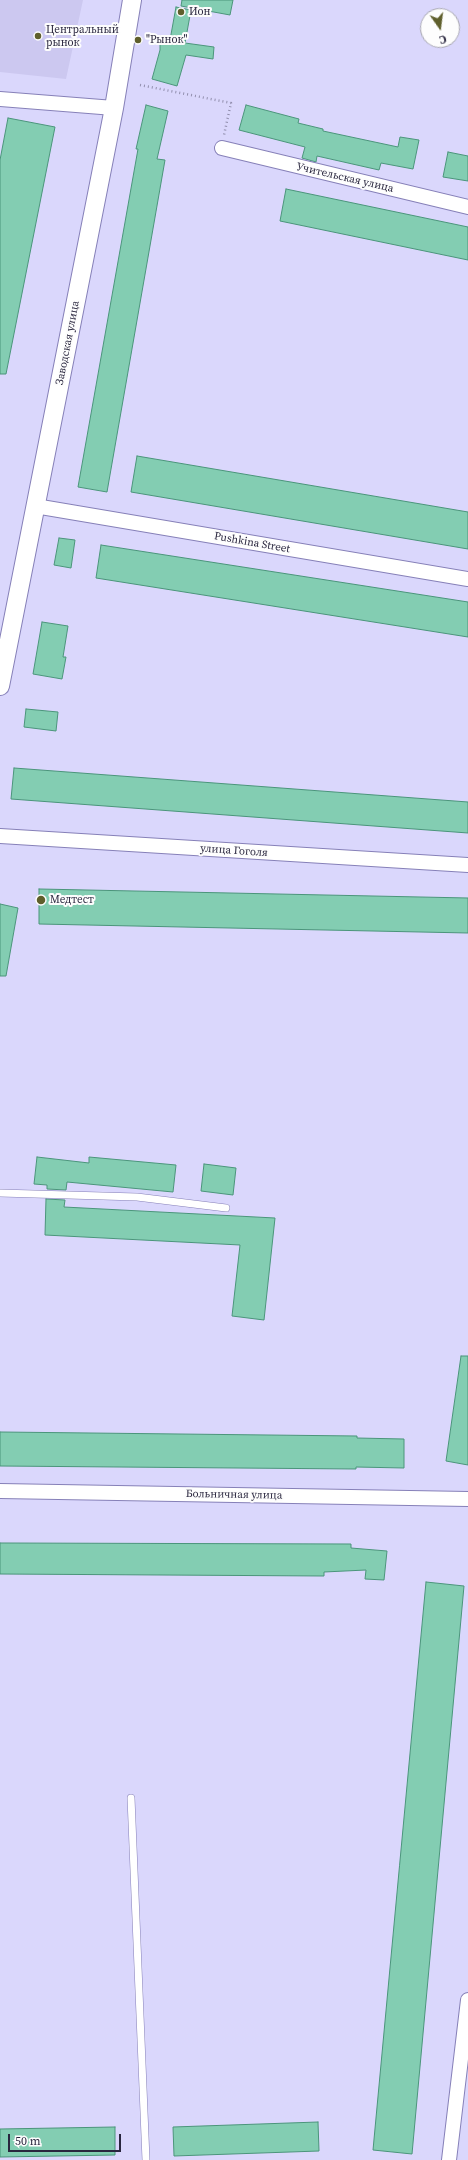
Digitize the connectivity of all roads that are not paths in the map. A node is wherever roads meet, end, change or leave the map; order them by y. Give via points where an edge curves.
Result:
1 (132, 0) edge
2 (0, 99) edge
3 (114, 108) junction
4 (222, 148) road end
5 (468, 207) edge
6 (36, 506) junction
7 (468, 579) edge
8 (0, 686) edge
9 (0, 836) edge
10 (468, 865) edge
11 (0, 1193) edge
12 (226, 1208) dead end
13 (0, 1491) edge
14 (468, 1499) edge
15 (131, 1798) dead end
16 (468, 2000) edge
17 (146, 2160) edge
18 (449, 2160) edge

1 - 3 street, Заводская улица
2 - 3 street
3 - 6 street, Заводская улица
4 - 5 street, Учительская улица
6 - 7 street, Pushkina Street
6 - 8 street, Заводская улица
9 - 10 street, улица Гоголя
11 - 12 lane via 137,1197
13 - 14 street, Больничная улица
15 - 17 lane
16 - 18 street

